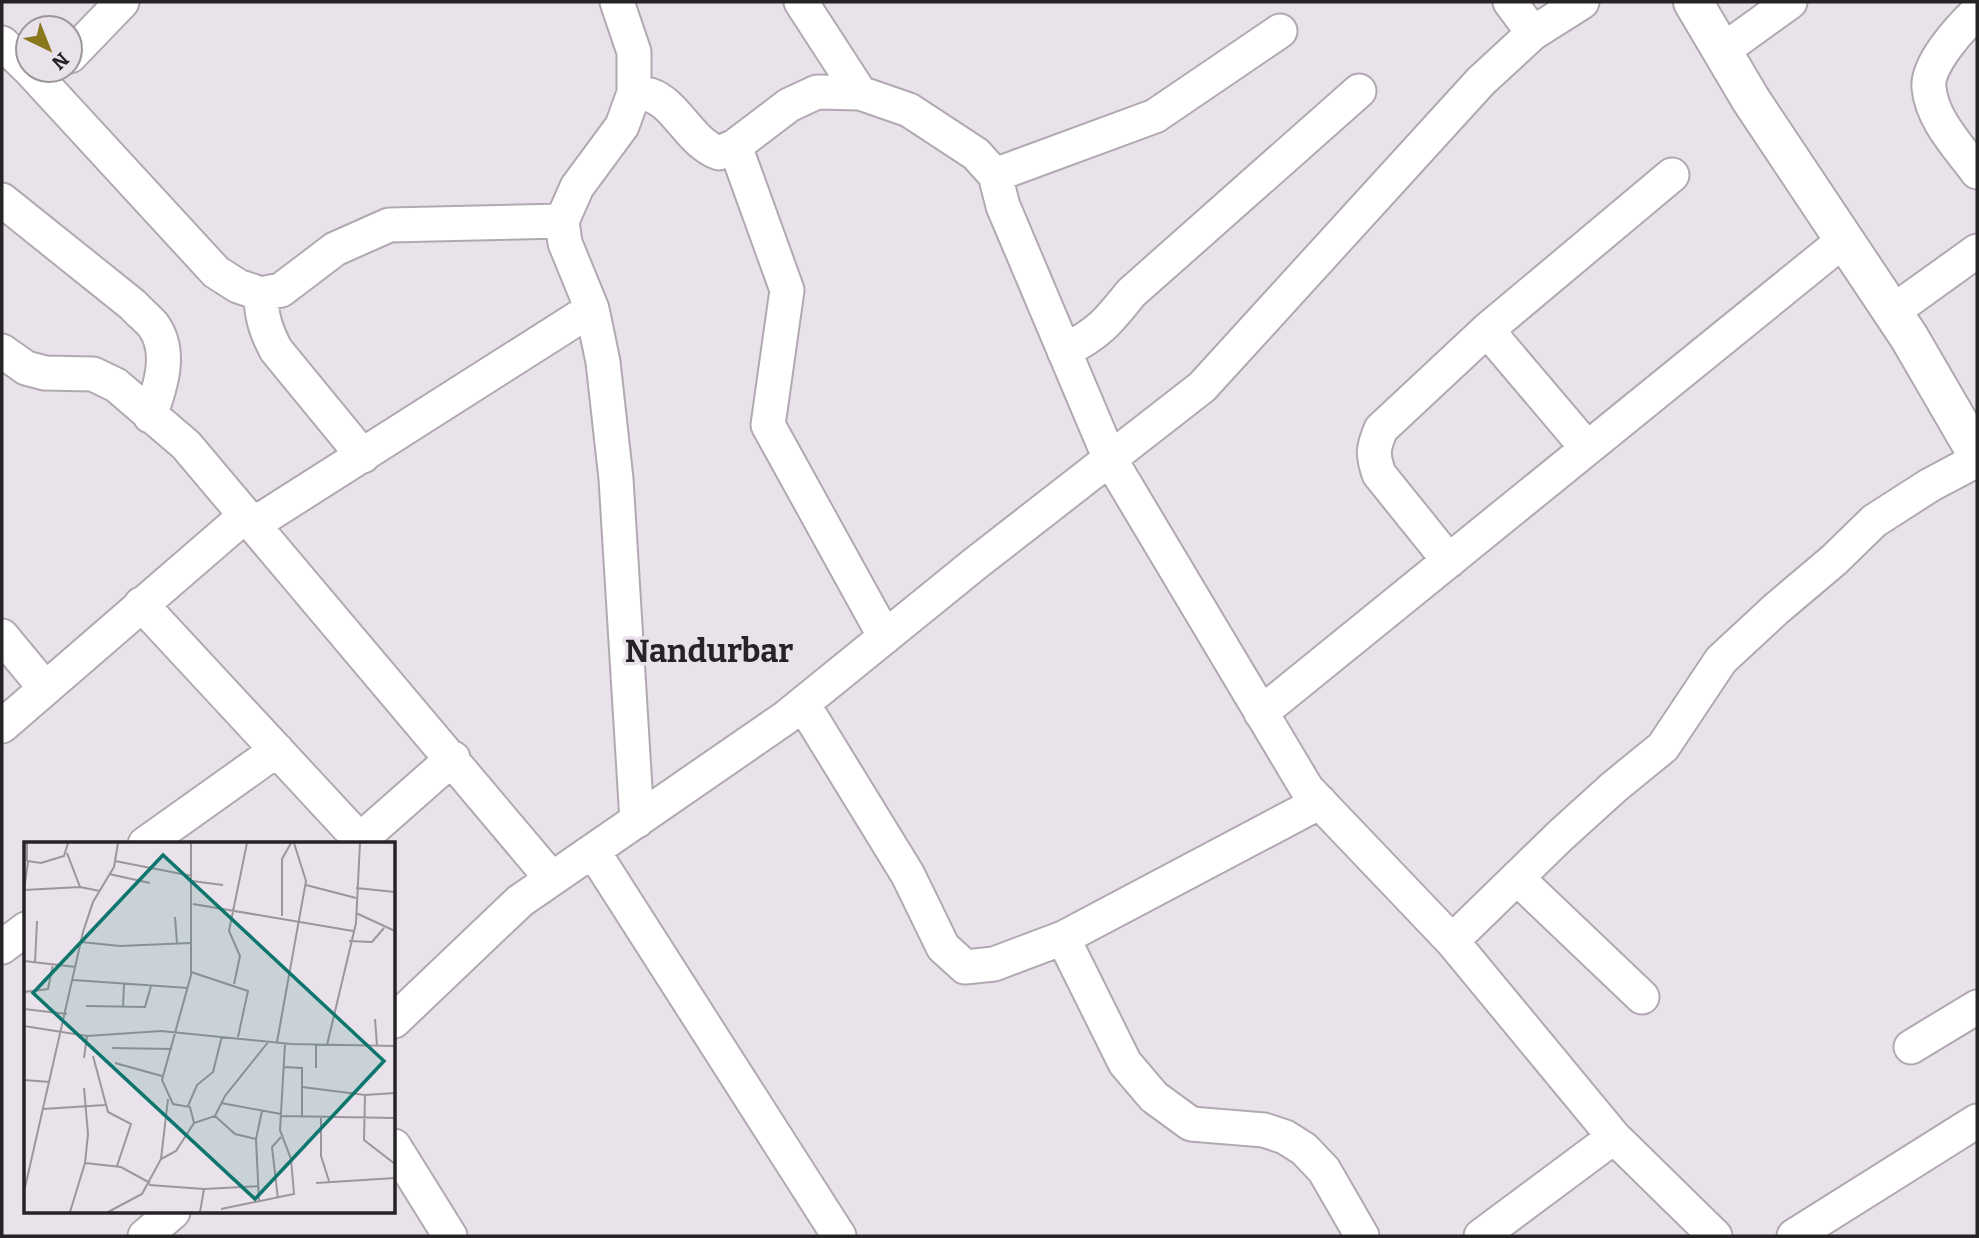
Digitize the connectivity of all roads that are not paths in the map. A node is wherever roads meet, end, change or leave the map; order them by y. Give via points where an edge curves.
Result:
1 (122, 2) edge
2 (617, 2) edge
3 (801, 2) edge
4 (1510, 2) edge
5 (1582, 2) edge
6 (1693, 2) edge
7 (1790, 2) edge
8 (1977, 12) edge
9 (1280, 31) dead end
10 (1533, 33) junction
11 (84, 41) edge
12 (1722, 51) junction
13 (50, 84) edge
14 (1359, 91) dead end
15 (634, 93) junction
16 (860, 93) junction
17 (736, 146) junction
18 (1977, 172) edge
19 (995, 175) junction
20 (1672, 175) dead end
21 (2, 200) edge
22 (562, 221) junction
23 (1844, 240) junction
24 (1977, 251) edge
25 (261, 294) junction
26 (592, 309) junction
27 (1892, 312) junction
28 (1487, 330) junction
29 (2, 351) edge
30 (1064, 351) junction
31 (150, 416) junction
32 (1587, 448) junction
33 (1977, 454) edge
34 (363, 456) junction
35 (1110, 459) junction
36 (1977, 460) edge
37 (250, 520) junction
38 (1449, 561) junction
39 (141, 604) junction
40 (2, 636) edge
41 (885, 637) junction
42 (45, 688) junction
43 (803, 704) junction
44 (1261, 712) junction
45 (2, 726) edge
46 (277, 750) junction
47 (453, 758) junction
48 (1320, 802) junction
49 (637, 821) junction
50 (148, 842) edge
51 (593, 851) junction
52 (1517, 878) junction
53 (552, 879) junction
54 (24, 930) edge
55 (1063, 938) junction
56 (1452, 941) junction
57 (2, 947) edge
58 (1642, 998) dead end
59 (1977, 1007) edge
60 (396, 1016) edge
61 (1911, 1047) dead end
62 (1977, 1121) edge
63 (1614, 1137) junction
64 (396, 1149) edge
65 (171, 1214) edge
66 (145, 1236) edge
67 (450, 1236) edge
68 (839, 1236) edge
69 (1362, 1236) edge
70 (1481, 1236) edge
71 (1715, 1236) edge
72 (1794, 1236) edge

1 - 11 street
2 - 15 street via 634,52
3 - 16 street
4 - 10 street
5 - 10 street
6 - 12 street
7 - 12 street
8 - 18 street via 1947,44 1928,86 1940,121
9 - 19 street via 1155,116
10 - 35 street via 1480,80 1202,387
12 - 23 street
13 - 25 street via 216,272
14 - 30 street via 1131,293 1090,338
15 - 17 street via 652,96 673,112 706,149 719,153
15 - 22 street via 622,126 577,187
16 - 17 street via 817,92 789,105
16 - 19 street via 909,110 976,154
17 - 41 street via 787,290 768,425
19 - 30 street via 1003,206
20 - 28 street
21 - 31 street via 153,325 161,342 163,366
22 - 25 street via 389,225 335,249 281,290
22 - 26 street via 565,243
23 - 27 street
23 - 32 street
24 - 27 street
25 - 34 street via 266,331 276,350
26 - 34 street
26 - 49 street via 616,479
27 - 33 street
28 - 32 street
28 - 38 street via 1381,429 1374,446 1379,474
29 - 31 street via 26,368 45,373 93,374 116,385
30 - 35 street
31 - 37 street via 186,445
32 - 38 street
34 - 37 street
35 - 41 street
35 - 44 street
36 - 52 street via 1874,521 1776,609 1720,660 1663,747
37 - 39 street
37 - 47 street
38 - 44 street
39 - 42 street
39 - 46 street
40 - 42 street
41 - 43 street
42 - 45 street
43 - 49 street
43 - 55 street via 908,875 943,947 965,967 994,964
44 - 48 street via 1307,789
46 - 47 street via 360,840
46 - 50 street
47 - 53 street
48 - 55 street
48 - 56 street
49 - 51 street
51 - 53 street
51 - 68 street
52 - 56 street
52 - 58 street
53 - 60 street via 520,901
54 - 57 street
55 - 69 street via 1125,1063 1154,1097 1191,1125 1264,1130 1304,1149 1324,1170
56 - 63 street
59 - 61 street
62 - 72 street
63 - 70 street
63 - 71 street
64 - 67 street
65 - 66 street

